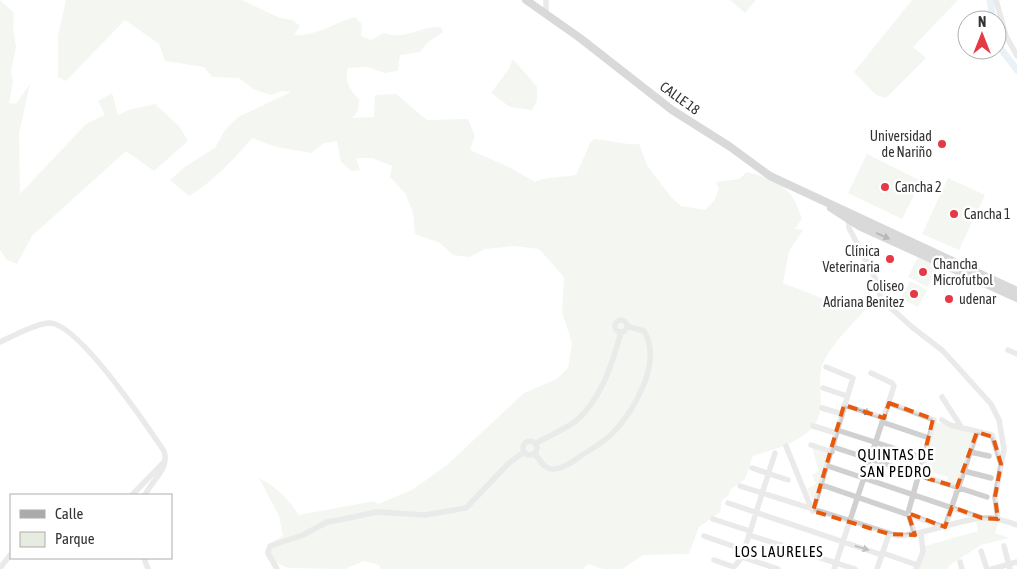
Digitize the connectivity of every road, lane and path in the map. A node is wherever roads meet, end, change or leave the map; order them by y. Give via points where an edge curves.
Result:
1 (996, 0) edge
2 (547, 1) edge
3 (532, 2) edge
4 (546, 14) junction
5 (1017, 56) edge
6 (848, 216) junction
7 (864, 218) junction
8 (859, 226) junction
9 (853, 237) junction
10 (1017, 291) edge
11 (1017, 298) edge
12 (627, 326) junction
13 (621, 332) junction
14 (0, 342) edge
15 (1008, 350) dead end
16 (1017, 354) edge
17 (826, 367) dead end
18 (872, 373) dead end
19 (823, 388) dead end
20 (847, 396) junction
21 (942, 397) dead end
22 (889, 403) junction
23 (844, 405) junction
24 (822, 408) dead end
25 (842, 414) junction
26 (883, 420) junction
27 (942, 420) dead end
28 (813, 426) dead end
29 (962, 428) junction
30 (837, 432) junction
31 (977, 432) junction
32 (929, 438) junction
33 (875, 442) junction
34 (535, 444) junction
35 (811, 445) dead end
36 (786, 446) dead end
37 (832, 450) junction
38 (524, 452) junction
39 (970, 452) junction
40 (534, 453) junction
41 (775, 453) dead end
42 (989, 456) dead end
43 (924, 458) junction
44 (870, 459) junction
45 (166, 461) junction
46 (1001, 464) junction
47 (828, 466) junction
48 (752, 468) dead end
49 (964, 471) junction
50 (769, 474) junction
51 (918, 476) junction
52 (864, 478) junction
53 (991, 478) dead end
54 (788, 480) dead end
55 (740, 486) dead end
56 (822, 486) junction
57 (957, 487) junction
58 (133, 494) edge
59 (145, 494) edge
60 (760, 494) junction
61 (913, 495) junction
62 (858, 497) junction
63 (987, 497) dead end
64 (728, 503) dead end
65 (952, 507) junction
66 (812, 510) junction
67 (756, 513) junction
68 (908, 513) junction
69 (713, 518) dead end
70 (982, 518) junction
71 (998, 519) junction
72 (850, 521) junction
73 (1017, 525) edge
74 (945, 527) junction
75 (750, 533) junction
76 (889, 534) junction
77 (918, 534) junction
78 (704, 536) dead end
79 (842, 542) junction
80 (1004, 546) dead end
81 (744, 550) junction
82 (981, 552) dead end
83 (882, 554) junction
84 (10, 555) edge
85 (742, 558) junction
86 (714, 560) dead end
87 (754, 561) junction
88 (960, 562) dead end
89 (1017, 562) edge
90 (835, 566) edge
91 (1009, 566) edge
92 (916, 567) edge
93 (0, 568) edge
94 (774, 568) edge
95 (277, 569) edge
96 (751, 569) edge
97 (855, 569) edge
98 (877, 569) edge
99 (962, 569) edge
100 (987, 569) edge
101 (992, 569) edge

1 - 5 street via 1006,36
2 - 4 street
3 - 4 main road, CALLE 18
4 - 6 main road, CALLE 18 via 672,110 770,176
6 - 7 main road, CALLE 18
6 - 8 main road, CALLE 18
6 - 9 street
7 - 8 street
7 - 10 main road, CALLE 18
8 - 9 street
8 -> 11 main road, CALLE 18
9 - 46 street via 884,303 943,351 991,404 1004,439
12 - 13 street
12 - 13 street via 623,320 617,322 616,327
12 - 40 street via 644,331 649,339 651,361 639,396 619,424 594,448 563,466 551,469 544,466
13 - 34 street via 608,370 588,410 574,422
14 - 45 street via 49,323 73,335 104,368 164,451
15 - 16 street
17 - 20 street via 853,377
18 - 22 street via 894,384
19 - 20 street
20 - 23 street
21 - 29 street
22 - 26 street
22 - 32 street via 933,419
23 - 25 street
23 -> 26 street
24 - 25 street
25 - 30 street
26 - 32 street
26 - 33 street
27 - 29 street
28 - 30 street
29 - 31 street
30 - 33 street
30 - 37 street
31 - 39 street
31 - 46 street via 993,437
32 - 43 street
33 - 43 street
33 - 44 street
34 - 38 street via 525,442
34 - 40 street
35 - 37 street
36 - 66 street
37 - 44 street
37 - 47 street
38 - 40 street
38 - 95 street via 502,469 466,508 425,515 377,512 327,522 303,535 270,546 268,553
39 - 42 street
39 - 49 street
41 - 50 street
43 - 51 street
44 - 51 street
44 - 52 street
45 - 58 street
45 - 59 street
46 - 71 street via 995,497
47 - 52 street
47 - 56 street
48 - 50 street
49 - 53 street
49 - 57 street
50 - 54 street
50 - 60 street
51 - 57 street
51 - 61 street
52 - 61 street
52 - 62 street
55 - 60 street
56 - 62 street
56 - 66 street
57 - 63 street
57 - 65 street
60 - 66 street
60 - 67 street
61 - 65 street
61 - 68 street
62 - 68 street
62 - 72 street
64 - 67 street
65 - 70 street
65 - 74 street
66 - 72 street
67 - 75 street
67 - 79 street
68 - 74 street
68 - 77 street
69 - 75 street
70 - 71 street
70 - 74 street
71 - 73 street
72 - 76 street
72 - 79 street
74 - 77 street
75 - 81 street
75 - 90 street
76 - 77 street
76 - 83 street
77 - 92 street via 923,552
78 - 81 street
79 -> 83 street
79 - 90 street
80 - 91 street
81 - 85 street
82 - 100 street
83 - 92 street
83 - 98 street
84 - 93 street
85 - 86 street via 734,566
85 - 87 street
87 - 94 street
87 - 96 street
88 - 99 street
89 - 91 street
90 - 97 street
91 - 101 street

